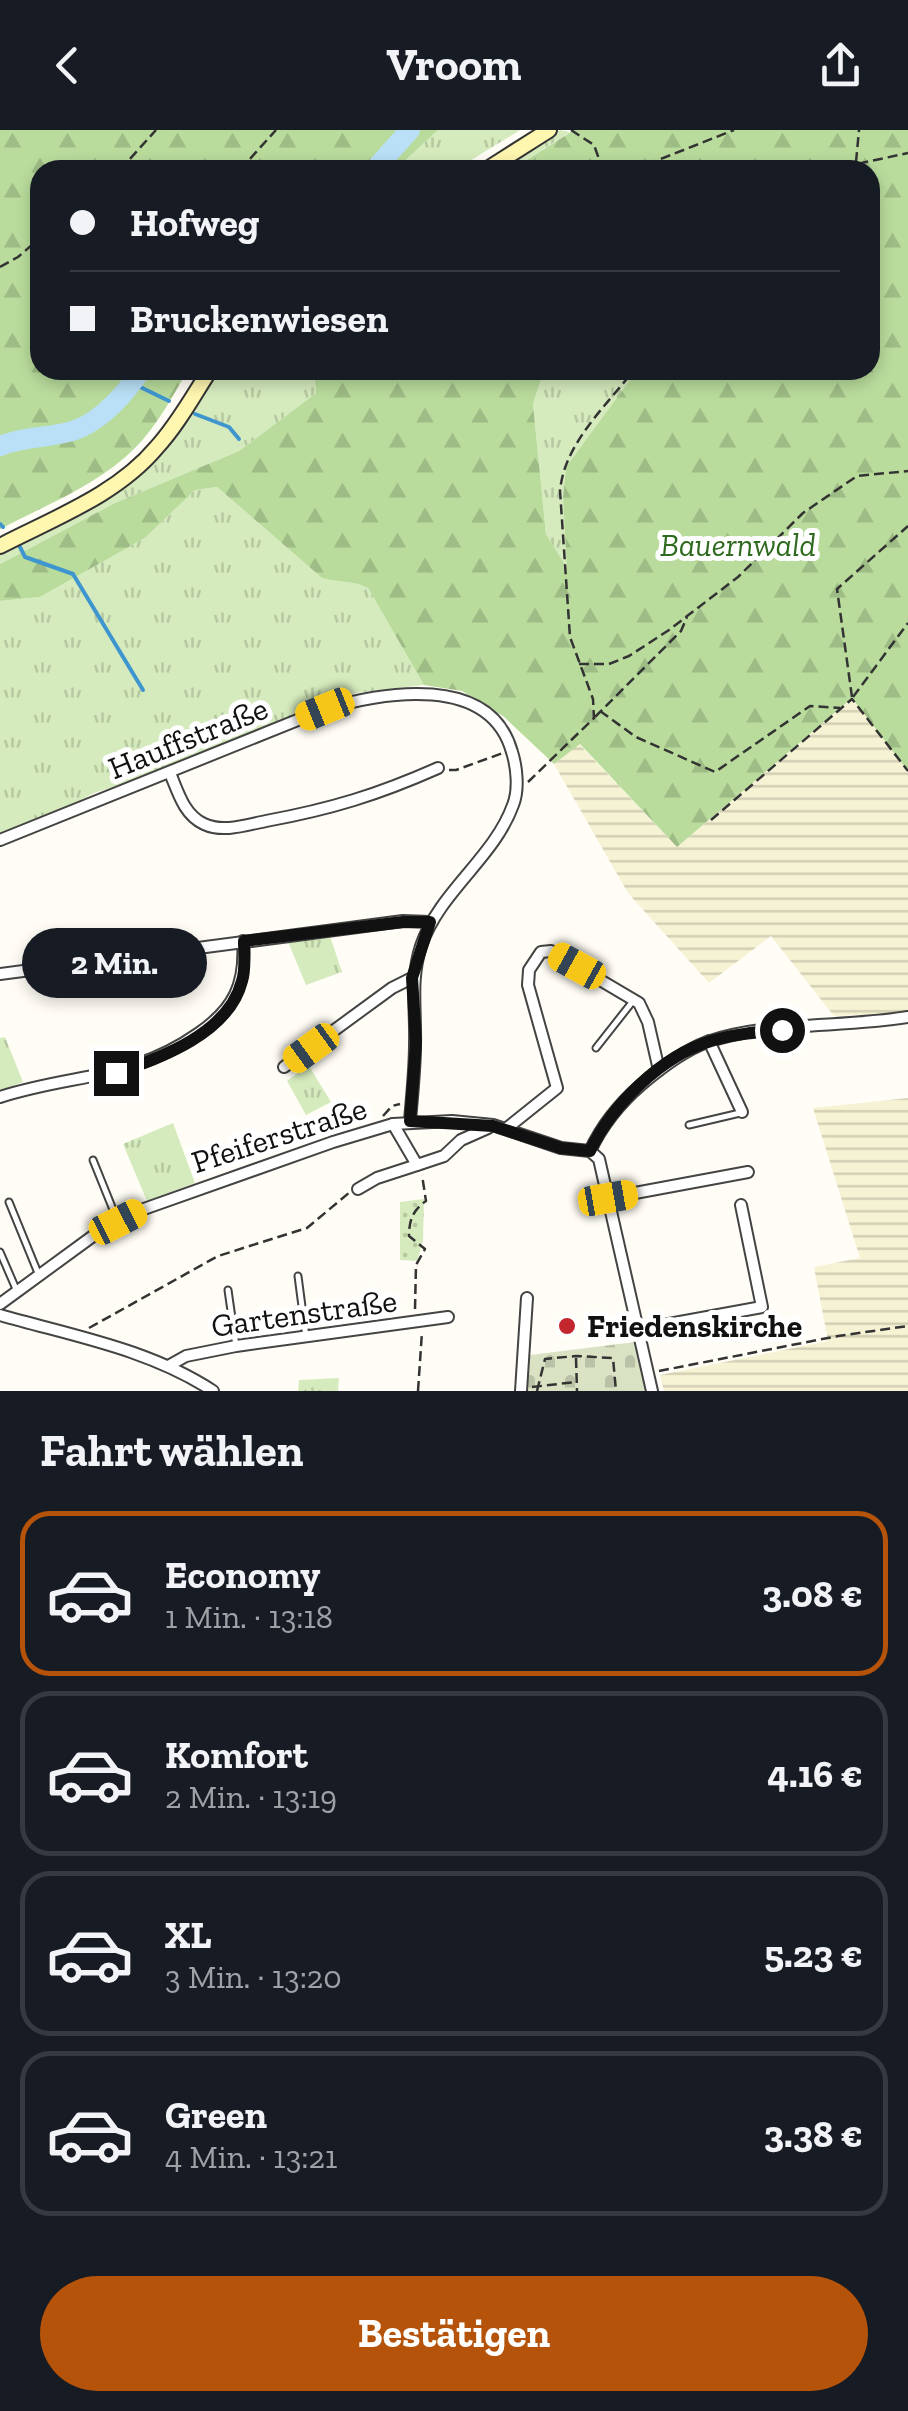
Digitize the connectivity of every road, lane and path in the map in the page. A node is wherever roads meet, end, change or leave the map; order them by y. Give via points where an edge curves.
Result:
1 (156, 130) edge
2 (276, 130) edge
3 (549, 130) edge
4 (571, 130) edge
5 (734, 130) edge
6 (859, 130) edge
7 (908, 153) edge
8 (129, 160) edge
9 (249, 160) edge
10 (502, 160) edge
11 (599, 160) edge
12 (658, 160) edge
13 (856, 160) edge
14 (868, 160) edge
15 (30, 247) edge
16 (0, 267) edge
17 (204, 380) edge
18 (626, 380) edge
19 (908, 471) edge
20 (908, 526) edge
21 (0, 546) edge
22 (687, 616) junction
23 (908, 623) edge
24 (578, 664) junction
25 (852, 699) junction
26 (841, 708) junction
27 (600, 712) junction
28 (594, 718) junction
29 (512, 750) junction
30 (438, 768) joint
31 (908, 772) edge
32 (170, 773) junction
33 (516, 793) junction
34 (711, 820) dead end
35 (0, 840) edge
36 (430, 922) junction
37 (244, 941) junction
38 (0, 974) edge
39 (412, 978) junction
40 (634, 998) junction
41 (908, 1017) edge
42 (709, 1041) junction
43 (596, 1048) dead end
44 (284, 1068) dead end
45 (659, 1070) junction
46 (0, 1097) edge
47 (412, 1105) junction
48 (742, 1112) joint
49 (410, 1121) junction
50 (393, 1124) junction
51 (689, 1125) dead end
52 (493, 1126) junction
53 (378, 1128) junction
54 (507, 1128) junction
55 (590, 1151) junction
56 (93, 1160) dead end
57 (417, 1165) junction
58 (748, 1172) dead end
59 (358, 1189) joint
60 (608, 1198) junction
61 (9, 1202) dead end
62 (742, 1205) dead end
63 (118, 1222) junction
64 (0, 1252) edge
65 (39, 1276) junction
66 (298, 1276) dead end
67 (228, 1290) dead end
68 (17, 1292) junction
69 (527, 1298) dead end
70 (0, 1304) edge
71 (0, 1315) edge
72 (448, 1317) dead end
73 (418, 1322) junction
74 (908, 1326) edge
75 (636, 1330) junction
76 (74, 1336) junction
77 (306, 1336) junction
78 (236, 1346) junction
79 (576, 1356) junction
80 (170, 1365) junction
81 (648, 1373) junction
82 (576, 1382) junction
83 (538, 1388) edge
84 (521, 1389) edge
85 (213, 1391) edge
86 (418, 1391) edge
87 (577, 1391) edge
88 (616, 1391) edge
89 (652, 1391) edge

1 - 8 path
2 - 9 path
3 - 10 main road
4 - 11 path via 594,146
5 - 12 path
6 - 13 path
7 - 14 path
15 - 16 path
17 - 21 main road via 135,470
18 - 24 path via 562,472 570,638
19 - 22 path via 857,476 803,513
20 - 25 path via 837,589
22 - 24 path via 629,656
22 - 27 path
23 - 25 path
24 - 28 path
25 - 26 path
25 - 31 path
26 - 27 path via 810,706 715,772
26 - 34 path
27 - 28 path
28 - 33 path
29 - 30 path via 456,770
29 - 32 street, Hauffstraße via 484,712 441,695 411,692 325,709
29 - 33 street
30 - 32 street via 340,807 216,828 194,818
32 - 35 street, Hauffstraße
33 - 36 street via 498,833
36 - 37 street
36 - 39 street
37 - 38 street
37 - 46 street via 237,994 221,1017 188,1041 116,1073
39 - 44 street
39 - 47 street
40 - 43 lane
40 - 45 street via 648,1022
40 - 54 street via 552,951 537,954 528,985 558,1084
41 - 42 street
42 - 45 street
42 - 48 street
45 - 55 street via 622,1101
47 - 49 street
47 - 53 path via 392,1106
48 - 51 lane
49 - 50 street, Pfeiferstraße
49 - 52 street, Pfeiferstraße
50 - 53 street, Pfeiferstraße
50 - 57 street
52 - 54 street, Pfeiferstraße
52 - 57 street
53 - 63 street, Pfeiferstraße
54 - 55 street, Pfeiferstraße
55 - 60 street via 601,1163
56 - 63 lane
57 - 59 street
57 - 73 path via 426,1200 415,1208 408,1236 426,1249 416,1265
58 - 60 street
59 - 76 path via 307,1228 218,1256
60 - 75 street
61 - 65 lane
62 - 75 street via 762,1307
63 - 65 street, Pfeiferstraße
64 - 68 lane
65 - 68 street, Pfeiferstraße
66 - 77 lane
67 - 78 lane
68 - 70 street, Pfeiferstraße
69 - 84 street
71 - 76 street
72 - 73 street, Gartenstraße
73 - 77 street, Gartenstraße
73 - 86 path
74 - 81 path
75 - 81 street
76 - 80 street
77 - 78 street, Gartenstraße
78 - 80 street, Gartenstraße
79 - 82 path
79 - 83 path via 545,1359
79 - 88 path via 613,1358
80 - 85 street
81 - 89 street
82 - 83 path
82 - 87 path
83 - 84 path

